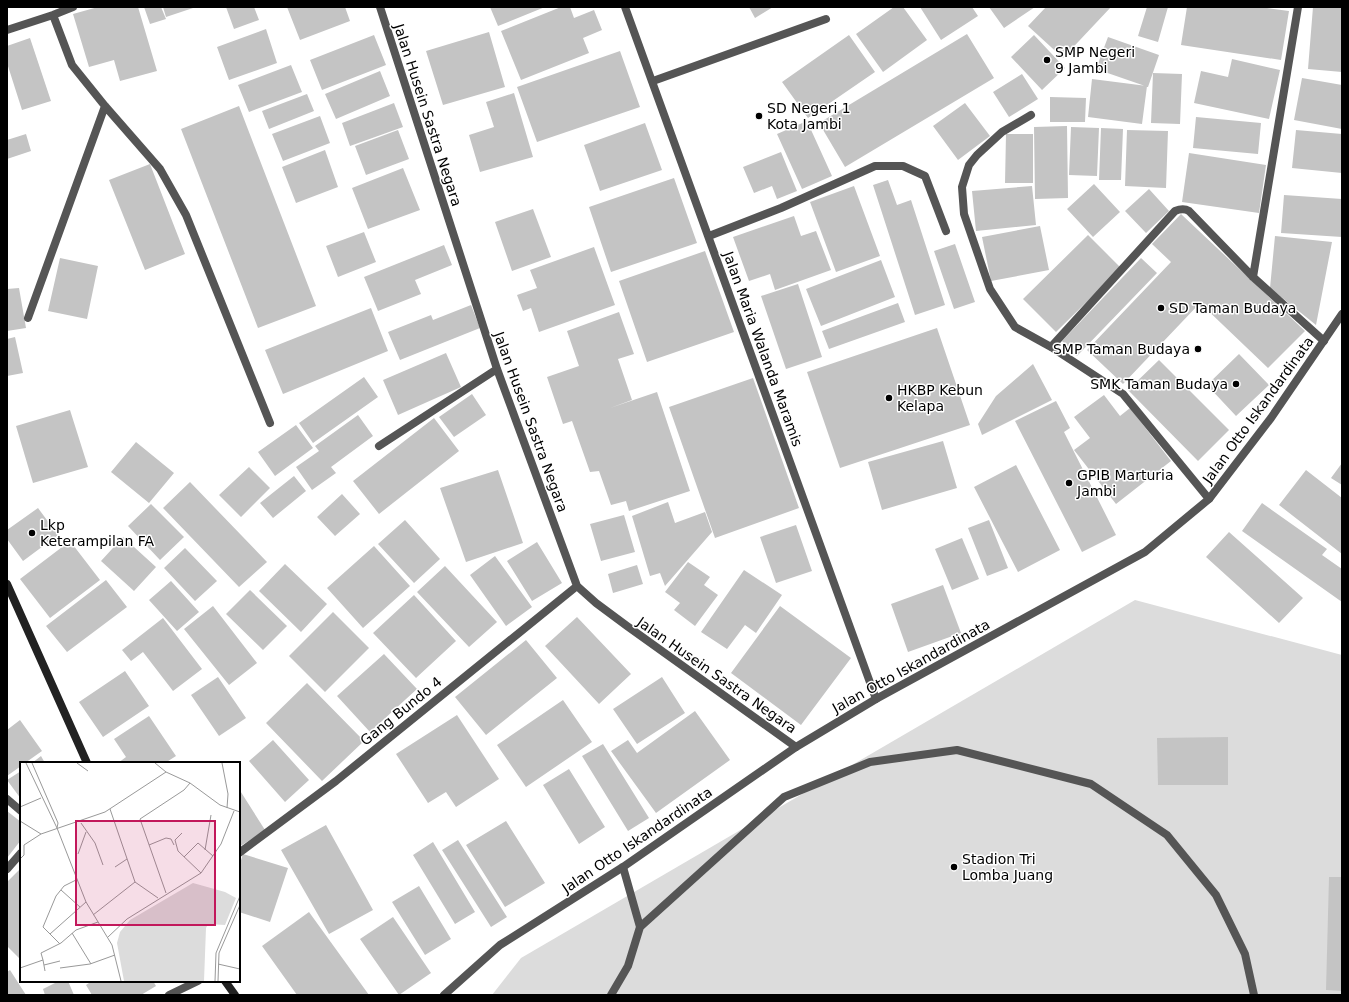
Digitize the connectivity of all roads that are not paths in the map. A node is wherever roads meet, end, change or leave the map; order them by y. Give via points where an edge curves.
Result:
1 (73, 7) edge
2 (380, 7) edge
3 (625, 7) edge
4 (1298, 7) edge
5 (53, 15) junction
6 (826, 18) dead end
7 (7, 30) edge
8 (653, 81) junction
9 (105, 106) junction
10 (1032, 115) dead end
11 (946, 231) dead end
12 (709, 236) junction
13 (1253, 277) junction
14 (1342, 314) edge
15 (28, 318) dead end
16 (1324, 341) junction
17 (1051, 347) junction
18 (497, 369) junction
19 (270, 423) dead end
20 (379, 446) dead end
21 (1209, 499) junction
22 (7, 584) edge
23 (577, 586) junction
24 (876, 699) junction
25 (796, 747) junction
26 (87, 762) edge
27 (7, 799) edge
28 (20, 810) edge
29 (240, 852) edge
30 (20, 854) edge
31 (623, 867) junction
32 (7, 869) edge
33 (640, 927) junction
34 (196, 982) edge
35 (227, 982) edge
36 (169, 995) edge
37 (235, 995) edge
38 (444, 995) edge
39 (611, 995) edge
40 (1254, 995) edge

1 - 5 street
2 - 18 street, Jalan Husein Sastra Negara
3 - 8 street, Jalan Maria Walanda Maramis
4 - 13 street
5 - 7 street
5 - 9 street via 72,65
6 - 8 street
8 - 12 street, Jalan Maria Walanda Maramis
9 - 15 street
9 - 19 street via 160,169 186,215
10 - 17 street via 1002,132 969,166 962,187 964,214 990,289 1015,327
11 - 12 street via 925,176 903,166 875,166 781,208
12 - 24 street, Jalan Maria Walanda Maramis
13 - 16 street
13 - 17 street via 1189,212 1180,209
14 - 16 street, Jalan Otto Iskandardinata
16 - 21 street, Jalan Otto Iskandardinata via 1271,418
17 - 21 street via 1123,394
18 - 20 street
18 - 23 street, Jalan Husein Sastra Negara
21 - 24 street, Jalan Otto Iskandardinata via 1145,552
22 - 26 main road
23 - 25 street, Jalan Husein Sastra Negara via 627,626
23 - 29 street, Gang Bundo 4 via 336,781
24 - 25 street, Jalan Otto Iskandardinata
25 - 31 street, Jalan Otto Iskandardinata
27 - 28 street
30 - 32 street
31 - 33 street
31 - 38 street, Jalan Otto Iskandardinata via 500,945
33 - 39 street via 628,966
33 - 40 street via 784,797 870,762 957,750 1091,784 1167,835 1216,895 1244,954
34 - 36 street
35 - 37 main road

